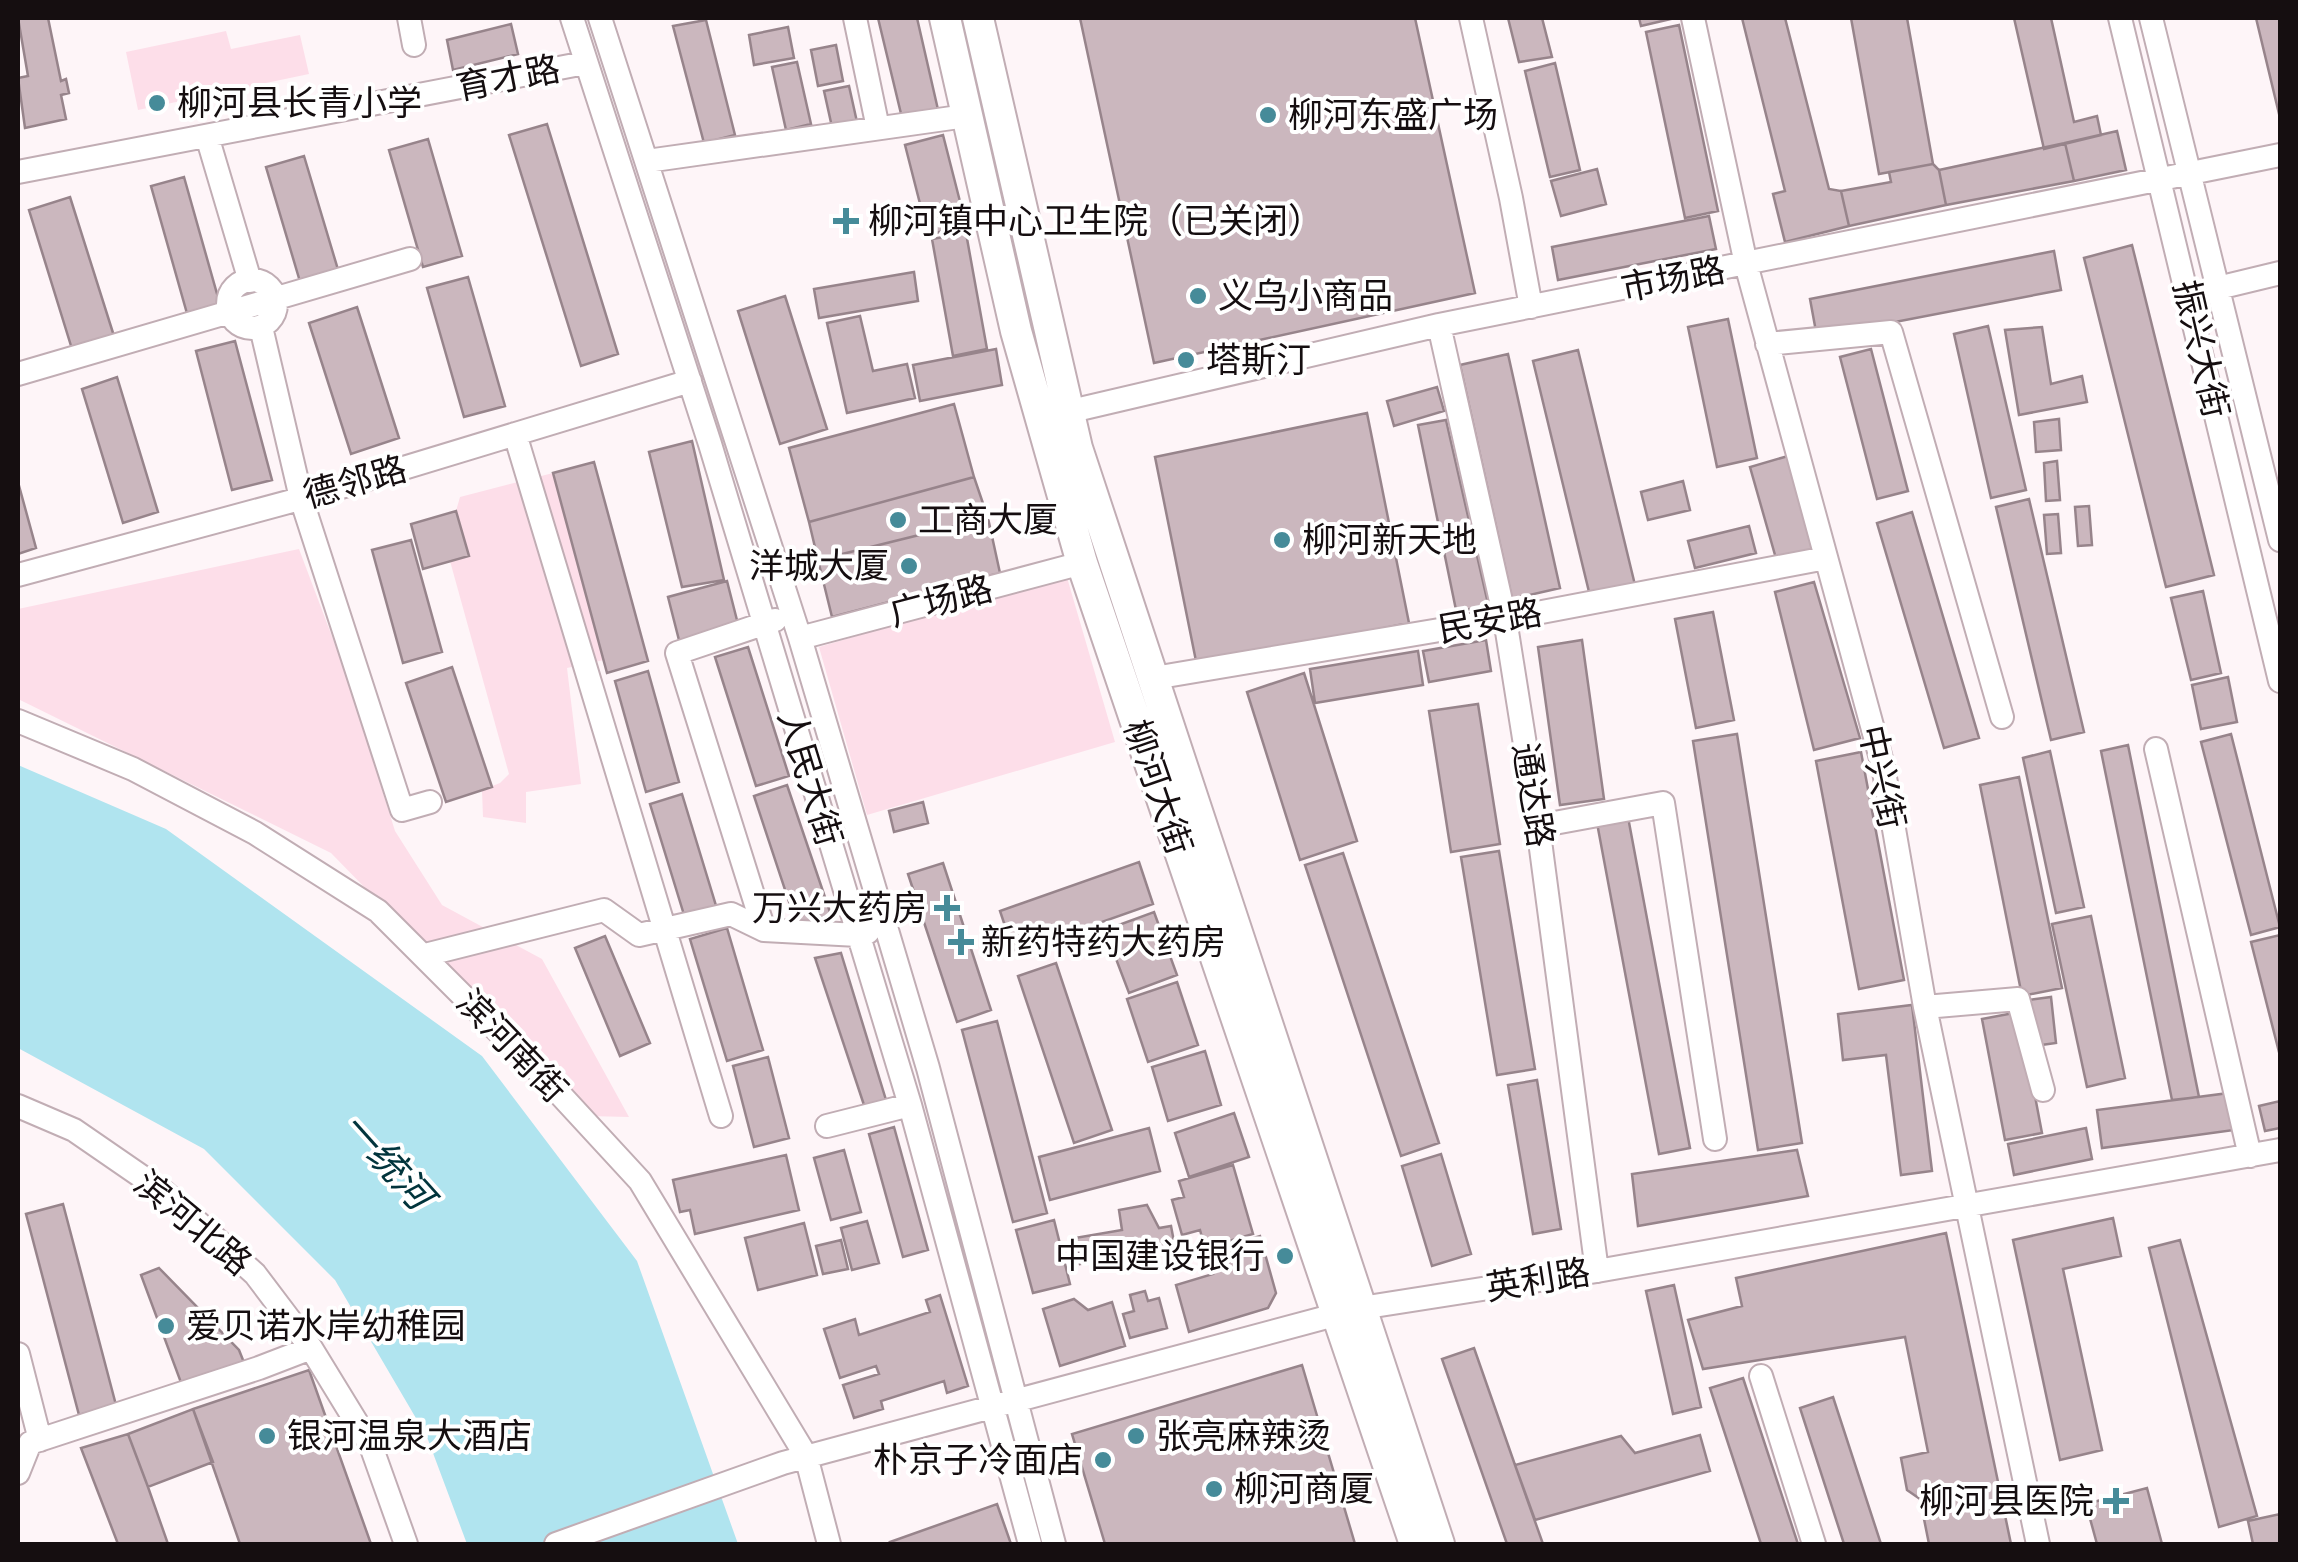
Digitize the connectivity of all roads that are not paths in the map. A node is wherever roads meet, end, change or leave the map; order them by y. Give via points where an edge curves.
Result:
1 (410, 18) edge
2 (572, 18) edge
3 (600, 18) edge
4 (855, 18) edge
5 (945, 18) edge
6 (978, 18) edge
7 (1471, 18) edge
8 (1693, 18) edge
9 (2120, 18) edge
10 (2152, 18) edge
11 (414, 45) dead end
12 (585, 63) junction
13 (966, 116) junction
14 (878, 128) junction
15 (207, 136) junction
16 (2280, 155) edge
17 (647, 161) junction
18 (18, 172) edge
19 (2190, 175) junction
20 (2160, 181) junction
21 (410, 259) dead end
22 (1746, 264) junction
23 (2280, 273) edge
24 (250, 280) junction
25 (2218, 288) junction
26 (276, 299) junction
27 (1531, 307) junction
28 (230, 312) junction
29 (1439, 325) junction
30 (261, 327) junction
31 (1767, 344) junction
32 (18, 374) edge
33 (690, 381) junction
34 (1068, 412) junction
35 (515, 434) junction
36 (301, 498) junction
37 (2280, 540) edge
38 (1826, 558) junction
39 (1082, 563) junction
40 (18, 575) edge
41 (1504, 619) junction
42 (763, 623) junction
43 (797, 627) junction
44 (1154, 678) junction
45 (2280, 681) edge
46 (2002, 717) dead end
47 (18, 721) edge
48 (2156, 749) dead end
49 (430, 802) dead end
50 (1538, 826) junction
51 (886, 927) junction
52 (663, 929) junction
53 (764, 930) junction
54 (858, 935) junction
55 (429, 954) dead end
56 (1925, 1006) junction
57 (2043, 1090) dead end
58 (910, 1105) junction
59 (18, 1106) edge
60 (721, 1116) dead end
61 (827, 1126) dead end
62 (1715, 1139) dead end
63 (2280, 1150) edge
64 (2250, 1156) junction
65 (1968, 1203) junction
66 (1597, 1270) junction
67 (1350, 1311) junction
68 (311, 1348) junction
69 (18, 1354) edge
70 (1761, 1376) dead end
71 (1014, 1399) junction
72 (990, 1405) junction
73 (40, 1440) junction
74 (806, 1456) junction
75 (18, 1473) edge
76 (406, 1544) edge
77 (556, 1544) edge
78 (828, 1544) edge
79 (1030, 1544) edge
80 (1054, 1544) edge
81 (1415, 1544) edge
82 (1439, 1544) edge
83 (1814, 1544) edge
84 (2038, 1544) edge

1 - 11 street
2 - 12 street, 人民大街
3 - 17 street, 人民大街
4 - 14 street
5 - 13 main road, 柳河大街
6 - 34 main road, 柳河大街
7 - 27 street
8 - 22 street, 中兴街
9 - 20 street, 振兴大街
10 - 19 street, 振兴大街
12 - 15 street, 育才路
12 - 33 street, 人民大街
13 - 14 street
13 - 39 main road, 柳河大街 via 1016,331
14 - 17 street
15 - 18 street, 育才路
15 - 24 street
16 - 19 street, 市场路
17 - 43 street, 人民大街
19 - 20 street, 市场路
19 - 25 street, 振兴大街
20 - 22 street, 市场路
20 - 45 street, 振兴大街
21 - 26 street
22 - 27 street, 市场路
22 - 31 street, 中兴街
23 - 25 street
24 - 26 street via 267,285
24 - 28 street via 230,296
25 - 37 street, 振兴大街
26 - 28 street
26 - 30 street via 276,311
27 - 29 street, 市场路
28 - 30 street via 239,324
28 - 32 street
29 - 34 street, 市场路
29 - 41 street, 通达路
30 - 36 street
31 - 38 street, 中兴街
31 - 46 street via 1891,332
33 - 35 street, 德邻路
33 - 42 street, 人民大街
34 - 44 main road, 柳河大街
35 - 36 street, 德邻路
35 - 52 street
36 - 40 street, 德邻路
36 - 49 street via 402,810
38 - 41 street, 民安路
38 - 56 street, 中兴街 via 1883,766
39 - 43 street, 广场路
39 - 67 main road, 柳河大街
41 - 44 street, 民安路
41 - 50 street, 通达路
42 - 43 street, 广场路
42 - 53 street, 广场路 via 677,654
42 - 54 street, 人民大街
43 - 51 street, 人民大街
44 - 67 main road, 柳河大街
47 - 74 street, 滨河南街 via 133,769 255,833 378,911 640,1182
48 - 64 street
50 - 62 street via 1663,803
50 - 66 street, 通达路
51 - 54 street
51 - 71 street, 人民大街
52 - 53 street via 731,914
52 - 55 street via 639,935 604,910
52 - 60 street
53 - 54 street
54 - 58 street, 人民大街
56 - 57 street via 2018,999
56 - 65 street, 中兴街
58 - 61 street
58 - 72 street, 人民大街
59 - 68 street, 滨河北路 via 74,1130 164,1192 255,1274
63 - 64 street, 英利路
64 - 65 street, 英利路
65 - 66 street, 英利路
65 - 84 street, 中兴街
66 - 67 street, 英利路
67 - 71 street, 英利路
67 - 81 main road, 柳河大街
67 - 82 main road, 柳河大街
68 - 73 street
68 - 76 street, 滨河北路 via 371,1446
69 - 73 street
70 - 83 street
71 - 72 street, 英利路
71 - 80 street, 人民大街
72 - 74 street, 英利路
72 - 79 street, 人民大街
73 - 75 street via 30,1443
74 - 77 street, 英利路
74 - 78 street, 滨河南街

